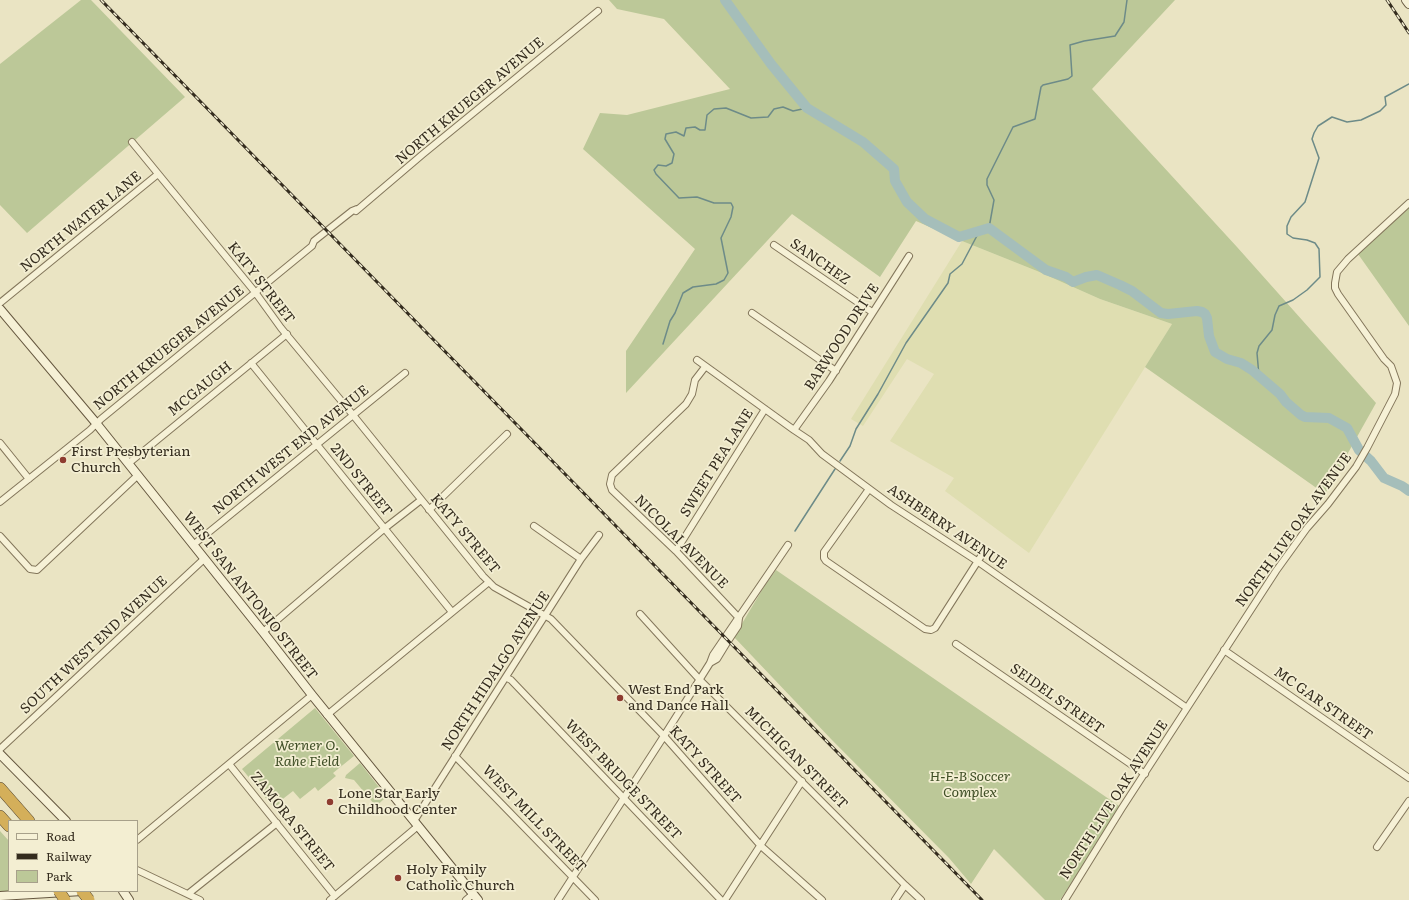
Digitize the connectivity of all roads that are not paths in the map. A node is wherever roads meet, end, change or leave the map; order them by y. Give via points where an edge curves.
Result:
1 (1406, 0) edge
2 (1409, 4) edge
3 (598, 11) dead end
4 (132, 142) dead end
5 (158, 174) junction
6 (1409, 203) edge
7 (774, 245) dead end
8 (909, 256) dead end
9 (255, 292) junction
10 (0, 303) edge
11 (0, 309) edge
12 (872, 312) junction
13 (752, 313) dead end
14 (286, 334) junction
15 (697, 360) dead end
16 (251, 363) junction
17 (706, 367) junction
18 (836, 371) junction
19 (405, 373) dead end
20 (765, 409) junction
21 (353, 415) junction
22 (96, 423) junction
23 (794, 430) junction
24 (507, 434) dead end
25 (0, 443) edge
26 (318, 444) junction
27 (129, 463) junction
28 (137, 476) junction
29 (29, 479) junction
30 (870, 489) junction
31 (421, 500) junction
32 (0, 502) edge
33 (429, 510) junction
34 (534, 526) dead end
35 (385, 528) junction
36 (599, 535) dead end
37 (0, 536) edge
38 (193, 545) junction
39 (788, 545) dead end
40 (676, 551) junction
41 (983, 553) dead end
42 (204, 559) junction
43 (581, 559) junction
44 (977, 561) junction
45 (489, 582) junction
46 (452, 612) junction
47 (640, 614) dead end
48 (546, 616) junction
49 (739, 618) junction
50 (263, 632) junction
51 (956, 644) dead end
52 (1224, 650) junction
53 (507, 678) junction
54 (700, 680) junction
55 (312, 695) junction
56 (1187, 708) junction
57 (327, 715) junction
58 (664, 736) junction
59 (0, 749) edge
60 (0, 754) edge
61 (455, 756) junction
62 (229, 764) junction
63 (1144, 774) junction
64 (1409, 778) edge
65 (802, 781) junction
66 (0, 788) edge
67 (624, 798) junction
68 (1409, 801) edge
69 (0, 816) edge
70 (28, 820) edge
71 (65, 820) edge
72 (277, 823) junction
73 (416, 823) junction
74 (8, 825) edge
75 (138, 839) edge
76 (762, 846) junction
77 (1377, 847) dead end
78 (138, 870) edge
79 (573, 876) junction
80 (905, 885) junction
81 (66, 892) edge
82 (83, 892) edge
83 (188, 894) junction
84 (0, 896) edge
85 (476, 897) edge
86 (333, 898) edge
87 (89, 900) edge
88 (200, 900) edge
89 (466, 900) edge
90 (558, 900) edge
91 (595, 900) edge
92 (721, 900) edge
93 (725, 900) edge
94 (822, 900) edge
95 (895, 900) edge
96 (921, 900) edge
97 (1065, 900) edge

1 - 2 street
3 - 9 street, NORTH KRUEGER AVENUE via 357,209 314,241 312,246
4 - 5 street, KATY STREET
5 - 9 street, KATY STREET
5 - 10 street, NORTH WATER LANE
6 - 52 street, NORTH LIVE OAK AVENUE via 1348,259 1337,272 1335,283 1338,294 1390,366 1397,383 1395,394 1356,467 1307,528
7 - 12 street, SANCHEZ
8 - 12 street, BARWOOD DRIVE
9 - 14 street, KATY STREET
9 - 22 street, NORTH KRUEGER AVENUE
11 - 22 street, WEST SAN ANTONIO STREET
12 - 18 street, BARWOOD DRIVE
13 - 18 street
14 - 16 street, MCGAUGH
14 - 21 street, KATY STREET
15 - 17 street, ASHBERRY AVENUE
16 - 26 street, 2ND STREET
16 - 27 street, MCGAUGH
17 - 20 street, ASHBERRY AVENUE
17 - 40 street, NICOLAI AVENUE via 695,380 692,394 686,404 612,476 610,481 612,490
18 - 23 street, BARWOOD DRIVE
19 - 21 street, NORTH WEST END AVENUE
20 - 23 street, ASHBERRY AVENUE
20 - 40 street, SWEET PEA LANE
21 - 26 street, NORTH WEST END AVENUE
21 - 31 street, KATY STREET
22 - 27 street, WEST SAN ANTONIO STREET
22 - 29 street, NORTH KRUEGER AVENUE
23 - 30 street, ASHBERRY AVENUE
24 - 33 street
25 - 29 street
26 - 35 street, 2ND STREET
26 - 38 street, NORTH WEST END AVENUE
27 - 28 street, WEST SAN ANTONIO STREET
28 - 37 street via 37,570 30,569
28 - 38 street, WEST SAN ANTONIO STREET
29 - 32 street, NORTH KRUEGER AVENUE
30 - 44 street, ASHBERRY AVENUE
30 - 44 street via 825,551 824,558 925,629 935,628
31 - 33 street, KATY STREET
31 - 35 street
33 - 45 street, KATY STREET
34 - 43 street
35 - 46 street, 2ND STREET
35 - 50 street
36 - 43 street, NORTH HIDALGO AVENUE
38 - 42 street, WEST SAN ANTONIO STREET
39 - 49 street
40 - 49 street, NICOLAI AVENUE
41 - 44 street
42 - 50 street, WEST SAN ANTONIO STREET
42 - 59 street, SOUTH WEST END AVENUE
43 - 48 street, NORTH HIDALGO AVENUE
44 - 56 street, ASHBERRY AVENUE
45 - 46 street
45 - 48 street, KATY STREET
46 - 57 street
47 - 54 street, MICHIGAN STREET
48 - 53 street, NORTH HIDALGO AVENUE
48 - 58 street, KATY STREET
49 - 54 street via 713,655
50 - 55 street, WEST SAN ANTONIO STREET
51 - 63 street, SEIDEL STREET
52 - 56 street, NORTH LIVE OAK AVENUE
52 - 64 street, MC GAR STREET
53 - 61 street, NORTH HIDALGO AVENUE
53 - 67 street, WEST BRIDGE STREET
54 - 58 street
54 - 65 street, MICHIGAN STREET
55 - 57 street, WEST SAN ANTONIO STREET
55 - 62 street
56 - 63 street, NORTH LIVE OAK AVENUE
57 - 73 street, WEST SAN ANTONIO STREET
58 - 67 street
58 - 76 street, KATY STREET
60 - 71 street
61 - 73 street, NORTH HIDALGO AVENUE
61 - 79 street, WEST MILL STREET
62 - 72 street, ZAMORA STREET
62 - 75 street
63 - 97 street, NORTH LIVE OAK AVENUE
65 - 76 street
65 - 80 street, MICHIGAN STREET
66 - 70 highway
67 - 79 street
67 - 92 street, WEST BRIDGE STREET
68 - 77 street
69 - 74 highway
72 - 83 street
72 - 86 street, ZAMORA STREET
73 - 85 street, WEST SAN ANTONIO STREET
73 - 86 street, NORTH HIDALGO AVENUE
76 - 93 street
76 - 94 street, KATY STREET
78 - 83 street
79 - 90 street
79 - 91 street, WEST MILL STREET
80 - 95 street
80 - 96 street, MICHIGAN STREET
81 - 84 street
82 - 87 highway, bridge
83 - 88 street
85 - 89 street

